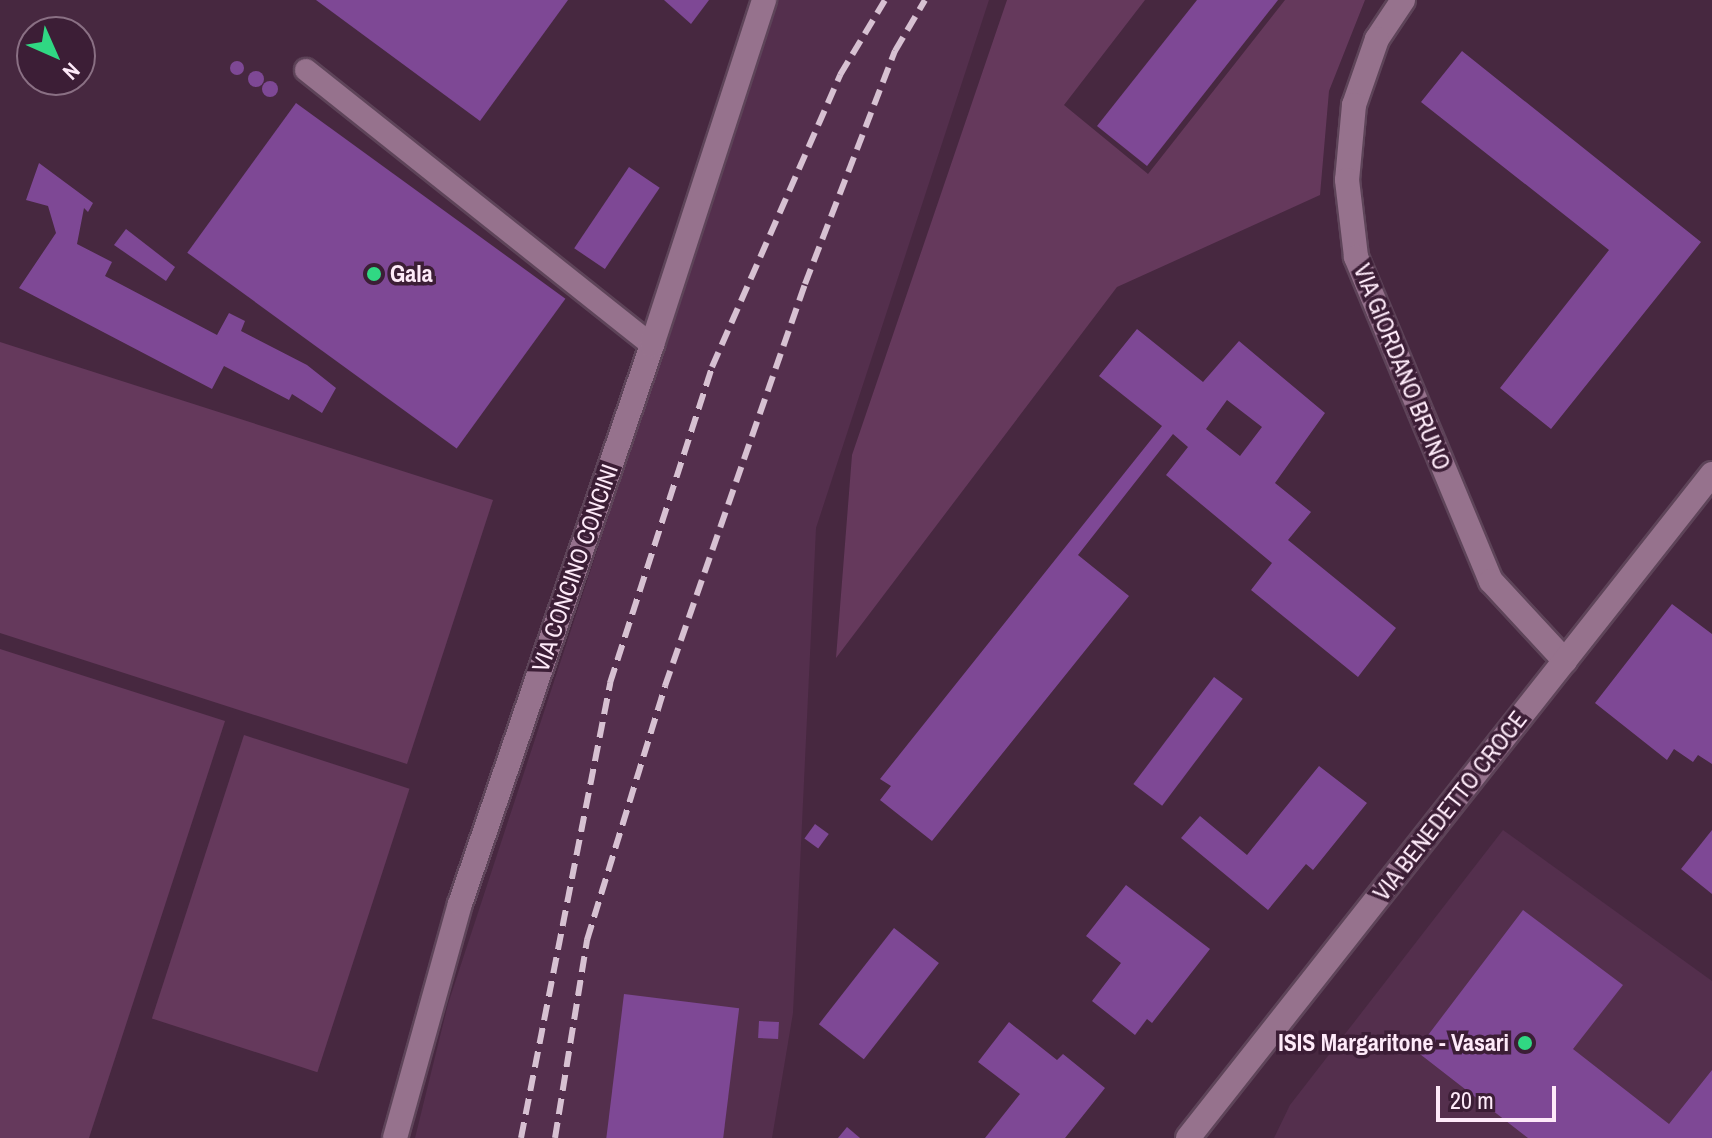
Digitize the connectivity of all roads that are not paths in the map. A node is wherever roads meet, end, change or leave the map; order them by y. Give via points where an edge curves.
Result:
1 (764, 0) edge
2 (1403, 0) edge
3 (306, 70) dead end
4 (652, 345) junction
5 (1711, 477) edge
6 (1565, 661) junction
7 (395, 1138) edge
8 (1188, 1138) edge

1 - 4 street, VIA CONCINO CONCINI
2 - 6 street, VIA GIORDANO BRUNO via 1377,39 1354,105 1347,180 1356,257 1491,581
3 - 4 lane
4 - 7 street, VIA CONCINO CONCINI via 460,904
5 - 6 street, VIA BENEDETTO CROCE
6 - 8 street, VIA BENEDETTO CROCE

